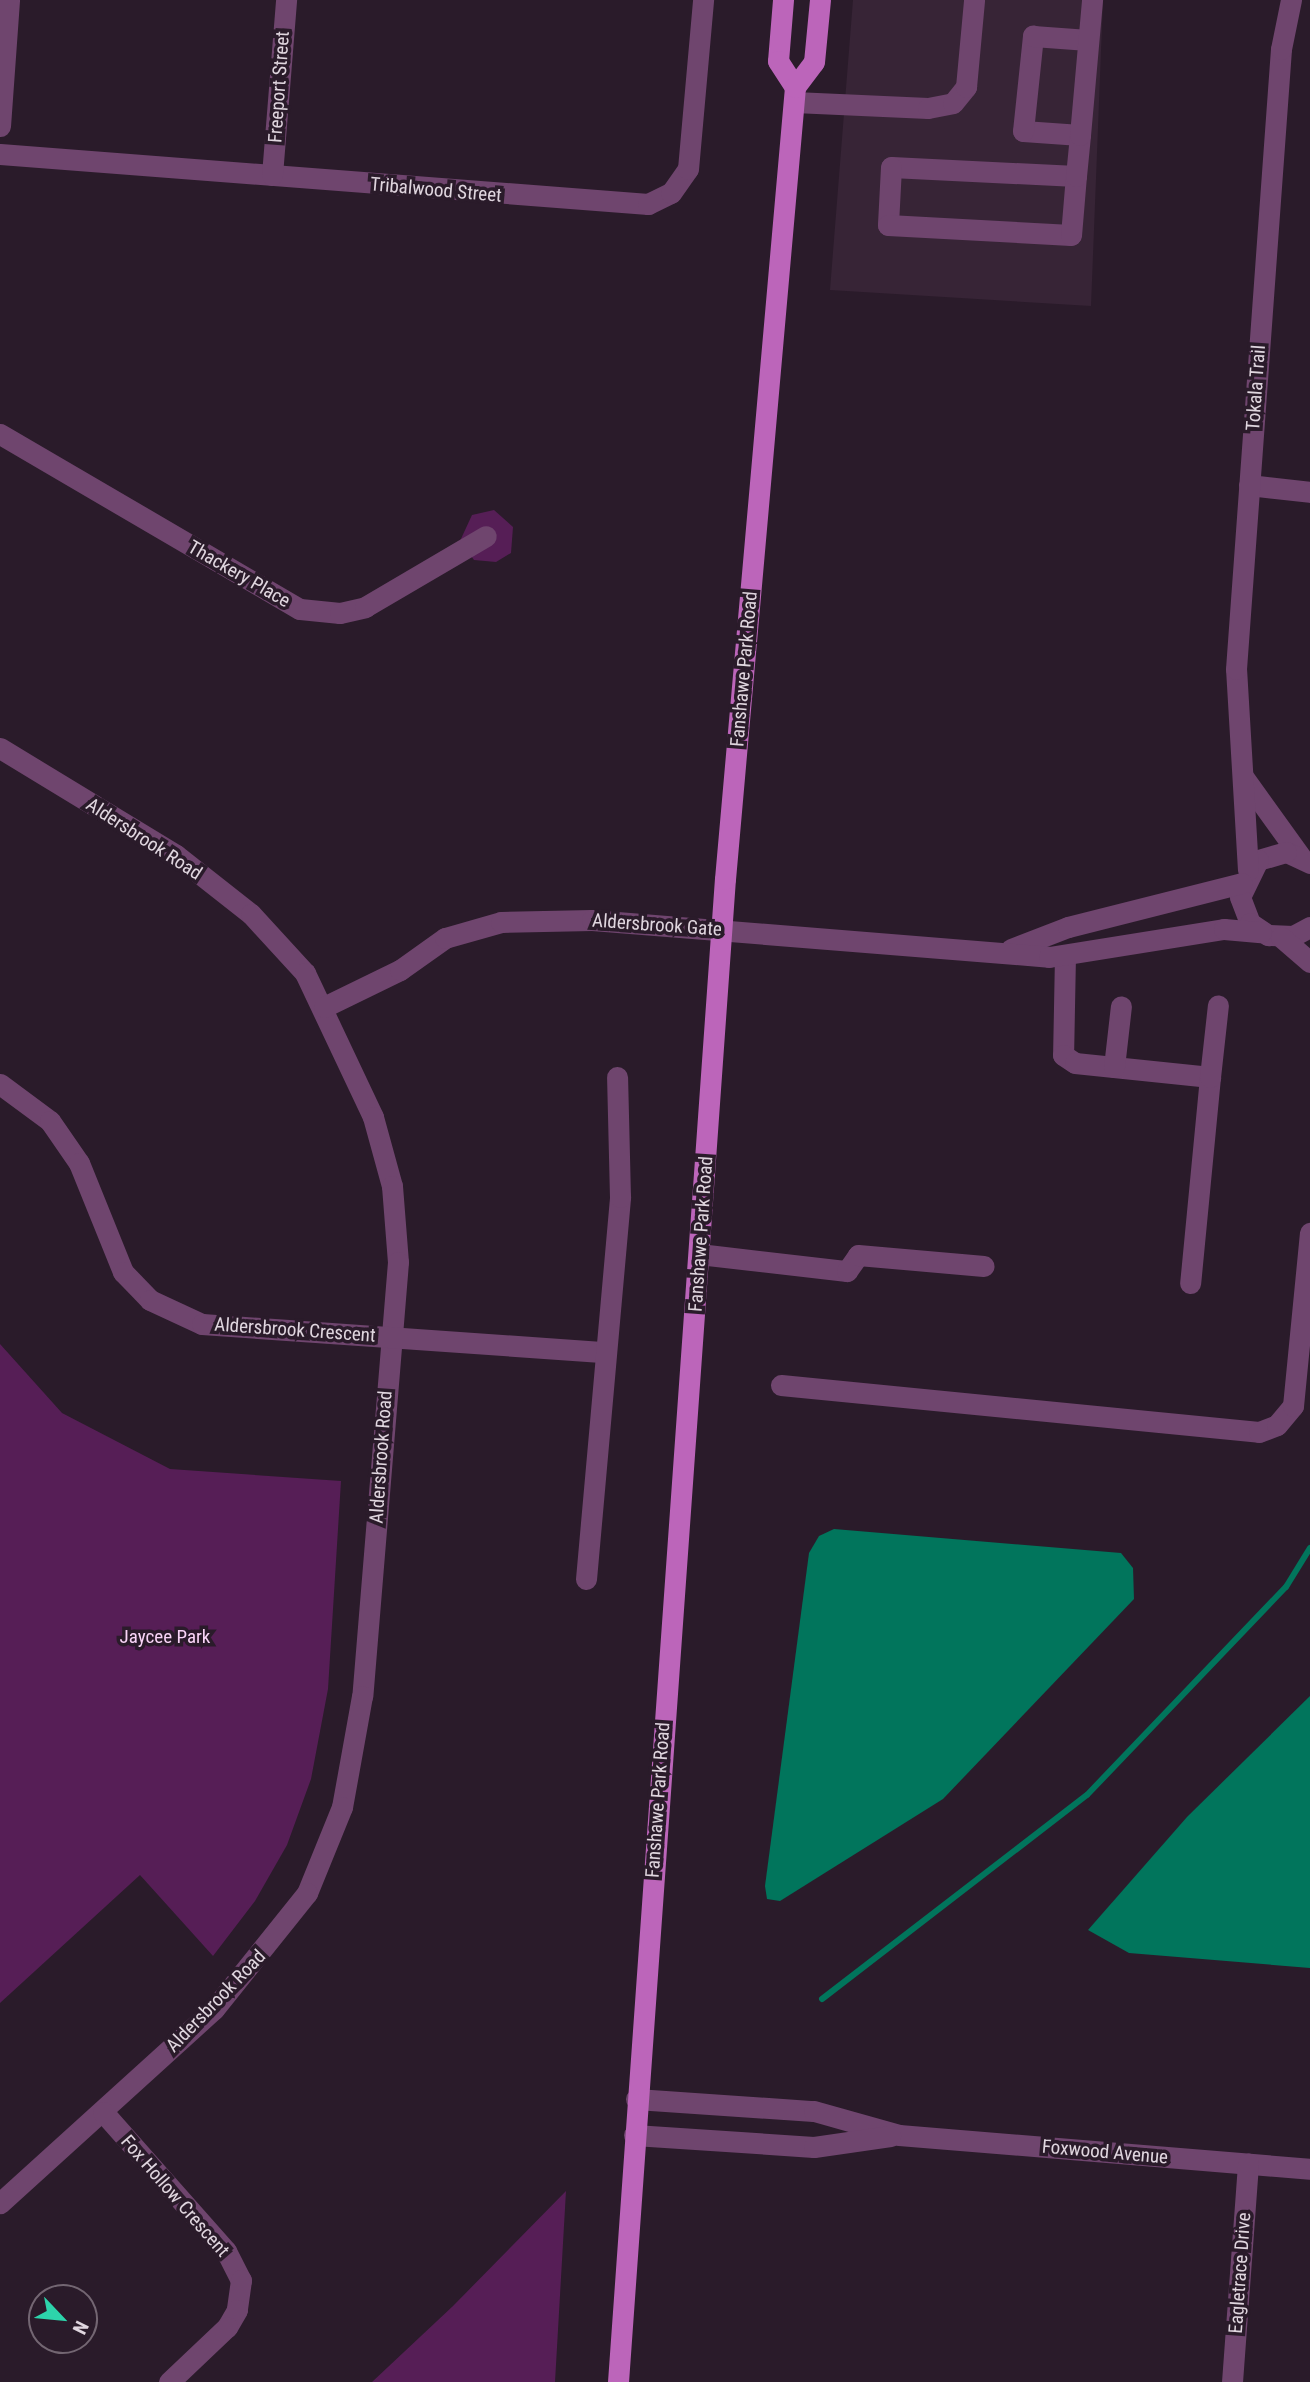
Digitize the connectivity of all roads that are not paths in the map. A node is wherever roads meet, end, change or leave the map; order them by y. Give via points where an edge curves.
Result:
1 (9, 0) edge
2 (286, 0) edge
3 (703, 0) edge
4 (783, 0) edge
5 (820, 0) edge
6 (974, 0) edge
7 (1092, 0) edge
8 (1291, 0) edge
9 (1088, 40) junction
10 (794, 95) junction
11 (0, 126) edge
12 (1080, 135) junction
13 (0, 154) edge
14 (272, 175) junction
15 (1076, 176) junction
16 (0, 434) edge
17 (1249, 485) junction
18 (1310, 492) edge
19 (486, 536) dead end
20 (0, 748) edge
21 (1243, 776) junction
22 (1307, 859) edge
23 (1245, 877) junction
24 (1310, 927) edge
25 (722, 930) junction
26 (1271, 934) junction
27 (1009, 950) junction
28 (1065, 955) junction
29 (1310, 961) edge
30 (1218, 1004) dead end
31 (324, 1006) junction
32 (1121, 1006) dead end
33 (1114, 1067) junction
34 (617, 1077) dead end
35 (1210, 1077) junction
36 (0, 1084) edge
37 (1310, 1233) edge
38 (699, 1254) junction
39 (984, 1266) dead end
40 (1189, 1283) dead end
41 (390, 1337) junction
42 (605, 1352) junction
43 (781, 1385) dead end
44 (586, 1579) dead end
45 (636, 2099) junction
46 (103, 2112) junction
47 (634, 2135) junction
48 (900, 2135) junction
49 (1248, 2164) junction
50 (1310, 2169) edge
51 (0, 2203) edge
52 (169, 2382) edge
53 (618, 2382) edge
54 (1232, 2382) edge

1 - 11 street
2 - 14 street, Freeport Street
3 - 14 street, Tribalwood Street via 688,169 671,192 648,204
4 - 10 main road via 778,61
5 - 10 main road, Fanshawe Park Road via 814,62
6 - 10 street via 966,86 953,103 928,108
7 - 9 street
8 - 17 street, Tokala Trail via 1281,49
9 - 12 street
9 - 12 street via 1033,36 1023,131
10 - 25 main road, Fanshawe Park Road
12 - 15 street
13 - 14 street, Tribalwood Street
15 - 15 street via 1071,235 888,225 891,167
16 - 19 street, Thackery Place via 300,609 340,613 365,607
17 - 18 street
17 - 21 street, Tokala Trail via 1236,669
20 - 31 street, Aldersbrook Road via 176,856 240,906 305,973
21 - 22 street
21 - 23 street, Tokala Trail
22 - 23 street, Aldersbrook Gate via 1271,854
23 - 26 street, Tokala Trail via 1243,911
23 - 27 street, Aldersbrook Gate via 1068,927
24 - 26 street
25 - 27 street, Aldersbrook Gate
25 - 31 street, Aldersbrook Gate via 592,920 501,922 445,938 400,970
25 - 38 main road, Fanshawe Park Road
26 - 28 street, Aldersbrook Gate via 1224,929
26 - 29 street
27 - 28 street, Aldersbrook Gate
28 - 33 street via 1063,1055 1075,1063
30 - 35 street
31 - 41 street, Aldersbrook Road via 373,1117 392,1186 398,1262
32 - 33 street
33 - 35 street
34 - 42 street via 620,1197
35 - 40 street
36 - 41 street, Aldersbrook Crescent via 50,1121 79,1163 123,1272 150,1300 202,1324
37 - 43 street via 1293,1406 1278,1425 1259,1432
38 - 39 street via 848,1271 858,1255
38 - 45 main road, Fanshawe Park Road
41 - 42 street, Aldersbrook Crescent
41 - 46 street, Aldersbrook Road via 364,1678 342,1807 307,1893 260,1959
42 - 44 street
45 - 47 main road, Fanshawe Park Road
45 - 48 street, Foxwood Avenue via 814,2110
46 - 51 street, Aldersbrook Road
46 - 52 street, Fox Hollow Crescent via 226,2251 241,2280 227,2327
47 - 48 street, Foxwood Avenue via 814,2147
47 - 53 main road, Fanshawe Park Road
48 - 49 street, Foxwood Avenue
49 - 50 street, Foxwood Avenue
49 - 54 street, Eagletrace Drive

